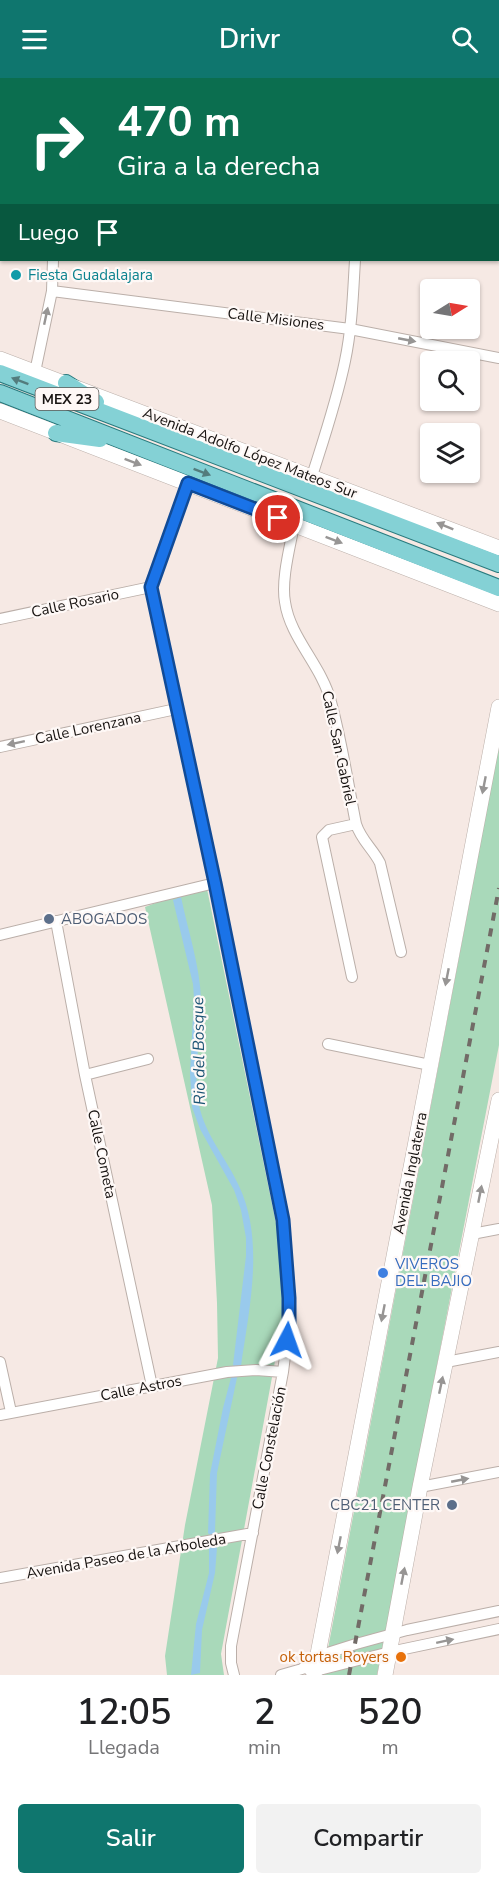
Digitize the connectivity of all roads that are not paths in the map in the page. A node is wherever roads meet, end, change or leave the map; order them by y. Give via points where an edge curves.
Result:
1 (53, 261) edge
2 (355, 261) edge
3 (52, 291) junction
4 (350, 329) junction
5 (499, 358) edge
6 (0, 359) edge
7 (35, 372) junction
8 (0, 373) edge
9 (66, 383) junction
10 (0, 393) edge
11 (0, 411) edge
12 (133, 424) junction
13 (56, 433) junction
14 (128, 443) junction
15 (312, 476) junction
16 (188, 483) junction
17 (294, 525) junction
18 (499, 548) edge
19 (499, 564) edge
20 (151, 587) junction
21 (499, 588) edge
22 (499, 604) edge
23 (0, 619) edge
24 (499, 707) edge
25 (176, 709) junction
26 (0, 747) edge
27 (356, 824) junction
28 (215, 883) junction
29 (56, 921) junction
30 (0, 935) edge
31 (401, 952) dead end
32 (352, 976) dead end
33 (328, 1044) dead end
34 (148, 1059) dead end
35 (430, 1065) junction
36 (85, 1075) junction
37 (498, 1106) edge
38 (499, 1229) edge
39 (472, 1234) junction
40 (499, 1352) edge
41 (0, 1362) edge
42 (446, 1362) junction
43 (283, 1372) junction
44 (152, 1386) junction
45 (5, 1413) edge
46 (499, 1472) edge
47 (420, 1487) junction
48 (253, 1533) junction
49 (0, 1578) edge
50 (499, 1611) edge
51 (499, 1629) edge
52 (393, 1634) junction
53 (390, 1652) junction
54 (312, 1668) edge
55 (234, 1675) edge
56 (281, 1675) edge
57 (385, 1675) edge

1 - 3 street
2 - 4 street
3 - 4 street, Calle Misiones
7 -> 3 street
4 -> 5 street, Calle Misiones
4 - 15 street via 335,404
6 - 7 street, Avenida Adolfo López Mateos Sur
7 - 9 street, Avenida Adolfo López Mateos Sur
12 -> 8 main road, Avenida Adolfo López Mateos Sur / MEX 23
9 - 12 main road
9 - 15 street, Avenida Adolfo López Mateos Sur
10 - 14 main road, MEX 23
11 - 13 street
12 - 19 main road, Avenida Adolfo López Mateos Sur / MEX 23
13 - 14 main road
13 -> 16 street
14 -> 21 main road, MEX 23
18 -> 15 street, Avenida Adolfo López Mateos Sur
16 - 17 street
16 - 20 street
17 -> 22 street
17 - 27 street, Calle San Gabriel via 284,601 295,631 328,691
20 - 23 street, Calle Rosario
20 - 25 street, Calle Constelación
24 -> 35 street, Avenida Inglaterra
25 -> 26 street, Calle Lorenzana
25 - 28 street, Calle Constelación
27 - 31 street, Calle San Gabriel via 360,837 380,863
27 - 32 street via 329,830 322,837
28 - 29 street
28 - 43 street, Calle Constelación via 283,1220 289,1324
29 - 30 street
29 - 36 street, Calle Cometa
33 - 35 street
34 - 36 street
35 -> 54 street, Avenida Inglaterra
36 - 44 street, Calle Cometa
39 -> 37 street
38 - 39 street
39 - 42 street
40 - 42 street
41 - 45 street
47 -> 42 street
43 - 44 street, Calle Astros via 227,1372
43 - 48 street, Calle Constelación
44 - 45 street, Calle Astros
47 -> 46 street
52 -> 47 street
48 - 49 street, Avenida Paseo de la Arboleda
48 - 55 street, Calle Constelación via 231,1646
50 - 52 street
53 -> 51 street
52 - 53 street
52 - 54 street
53 - 54 street
53 - 57 street
54 - 56 street

